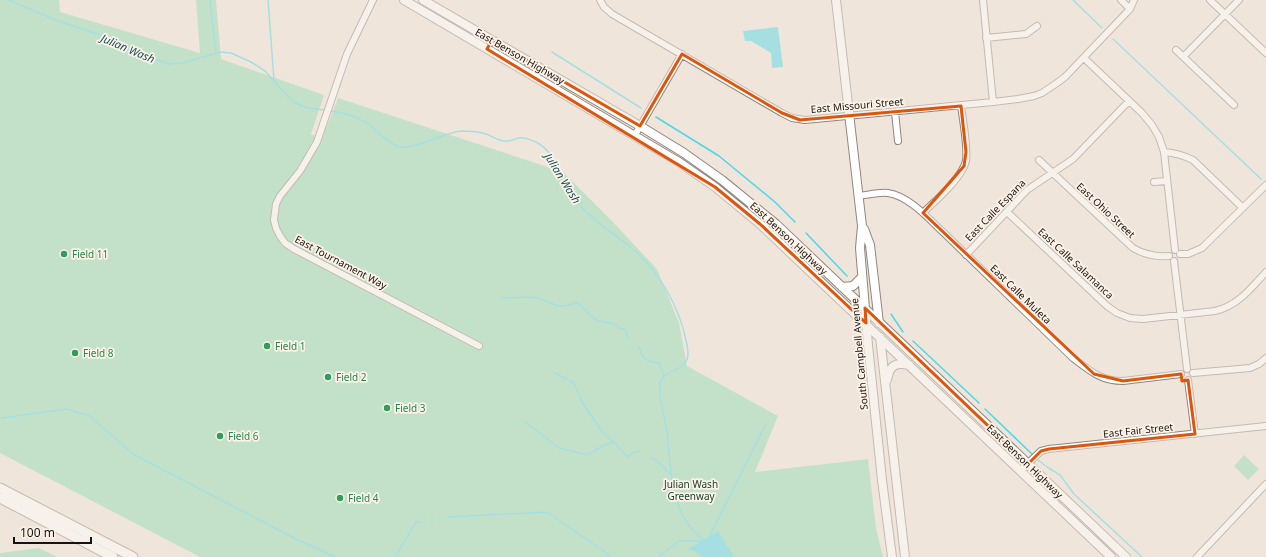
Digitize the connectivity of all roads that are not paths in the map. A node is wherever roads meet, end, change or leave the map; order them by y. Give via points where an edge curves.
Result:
1 (373, 0) edge
2 (404, 0) edge
3 (424, 0) edge
4 (836, 0) edge
5 (983, 0) edge
6 (1121, 0) edge
7 (1134, 0) edge
8 (1210, 0) edge
9 (1239, 0) edge
10 (600, 2) edge
11 (1130, 9) junction
12 (1225, 14) junction
13 (1037, 26) dead end
14 (986, 38) junction
15 (492, 40) junction
16 (487, 49) junction
17 (1176, 50) dead end
18 (1266, 53) edge
19 (682, 54) junction
20 (1184, 56) junction
21 (1084, 58) junction
22 (1128, 101) junction
23 (993, 102) junction
24 (1234, 105) dead end
25 (961, 106) junction
26 (895, 112) junction
27 (849, 116) junction
28 (640, 126) junction
29 (635, 135) junction
30 (898, 141) dead end
31 (1164, 152) junction
32 (1039, 160) dead end
33 (1052, 172) junction
34 (1166, 181) junction
35 (1154, 182) dead end
36 (1266, 185) edge
37 (859, 196) junction
38 (1243, 208) junction
39 (1007, 212) junction
40 (923, 214) junction
41 (862, 226) junction
42 (1177, 252) junction
43 (966, 255) junction
44 (1169, 256) junction
45 (1174, 261) junction
46 (1266, 272) edge
47 (862, 277) junction
48 (842, 287) junction
49 (865, 309) junction
50 (1181, 315) junction
51 (878, 322) junction
52 (866, 323) junction
53 (880, 337) junction
54 (478, 346) dead end
55 (1266, 358) edge
56 (910, 365) junction
57 (1187, 369) junction
58 (1193, 373) junction
59 (1181, 374) junction
60 (1188, 380) junction
61 (886, 386) junction
62 (1266, 426) edge
63 (1195, 434) junction
64 (1028, 464) junction
65 (1020, 471) junction
66 (1266, 484) edge
67 (0, 488) edge
68 (0, 498) edge
69 (113, 557) edge
70 (133, 557) edge
71 (892, 557) edge
72 (905, 557) edge
73 (1111, 557) edge
74 (1126, 557) edge
75 (1197, 557) edge

1 - 54 street, East Tournament Way via 347,54 313,151 276,204 276,228 285,243 294,250
2 - 16 main road, East Benson Highway
3 - 15 main road, East Benson Highway
4 - 27 main road, South Campbell Avenue
5 - 14 street
6 - 11 street
7 - 11 street, East Missouri Street
8 - 12 street
9 - 12 street
10 - 19 street, East Missouri Street via 612,14
11 - 21 street, East Missouri Street
12 - 18 street
12 - 20 street
13 - 14 street via 1026,34
14 - 23 street
15 - 16 main road
15 - 28 main road, East Benson Highway
16 - 29 main road, East Benson Highway
17 - 20 street
19 - 27 street, East Missouri Street via 792,118 805,120
19 - 28 street
20 - 24 street
21 - 22 street
21 - 23 street, East Missouri Street via 1065,77 1042,93 1026,98
22 - 31 street via 1152,125
22 - 33 street, East Calle Espana via 1073,159
23 - 25 street, East Missouri Street
25 - 26 street, East Missouri Street
25 - 40 street via 966,152 964,166 958,177
26 - 27 street, East Missouri Street
26 - 30 street
27 - 37 main road, South Campbell Avenue
28 - 29 street
28 - 48 main road, East Benson Highway via 702,165 746,198
29 - 52 main road, East Benson Highway via 679,162 738,205
31 - 34 street
31 - 38 street via 1184,155 1193,160
32 - 33 street, East Ohio Street
33 - 39 street, East Calle Espana via 1027,190
33 - 44 street, East Ohio Street via 1133,248 1150,255
34 - 35 street
34 - 42 street
36 - 38 street
37 - 40 street, East Calle Muleta via 887,193 903,198
37 - 41 main road, South Campbell Avenue
38 - 42 street via 1202,248 1188,254
39 - 43 street, East Calle Espana
39 - 50 street, East Calle Salamanca via 1117,313 1143,319
40 - 43 street, East Calle Muleta
41 - 47 main road, South Campbell Avenue
41 - 51 main road, South Campbell Avenue via 870,245
42 - 44 street via 1170,252
42 - 45 street via 1179,259
43 - 59 street, East Calle Muleta via 1073,358 1094,374 1109,380 1123,381
44 - 45 street
45 - 50 street
46 - 50 street, East Calle Salamanca via 1230,306 1216,311
47 - 48 main road via 853,286
47 - 49 main road, South Campbell Avenue
48 - 49 main road, East Benson Highway
49 - 51 main road, East Benson Highway
49 - 52 main road, South Campbell Avenue
50 - 57 street
51 - 53 main road, South Campbell Avenue
51 - 64 main road, East Benson Highway
52 - 53 main road, East Benson Highway
52 - 71 main road, South Campbell Avenue
53 - 56 main road, East Benson Highway
53 - 61 main road, South Campbell Avenue
55 - 58 street via 1250,368
56 - 61 main road via 892,366
56 - 65 main road, East Benson Highway
57 - 58 street
57 - 59 street
58 - 60 street via 1192,379
59 - 60 street via 1183,379
60 - 63 street
61 - 72 main road, South Campbell Avenue
62 - 63 street, East Fair Street
63 - 64 street, East Fair Street via 1049,449 1041,451
64 - 65 street, East Fair Street
64 - 74 main road, East Benson Highway
65 - 73 main road, East Benson Highway
66 - 75 street
67 - 70 highway
68 - 69 highway

